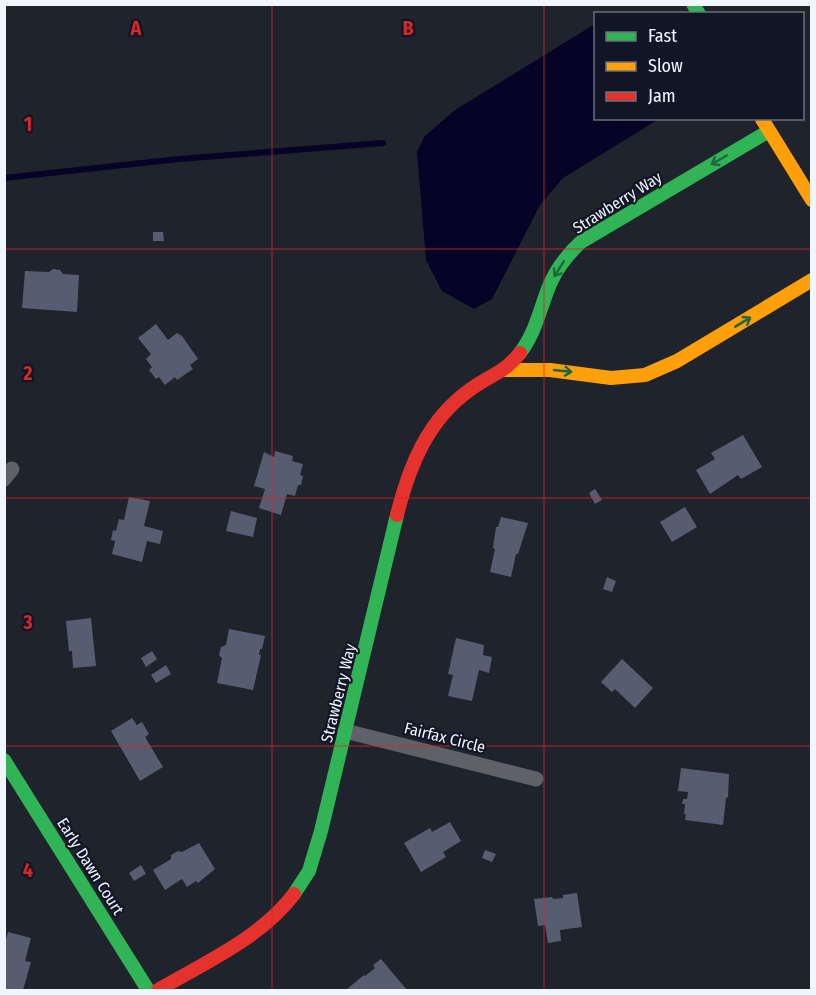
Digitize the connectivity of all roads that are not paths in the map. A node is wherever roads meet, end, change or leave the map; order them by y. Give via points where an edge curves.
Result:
1 (763, 120) edge
2 (769, 131) junction
3 (812, 200) edge
4 (812, 280) edge
5 (504, 370) junction
6 (345, 731) junction
7 (4, 760) edge
8 (536, 779) dead end
9 (148, 990) edge
10 (158, 990) edge

1 - 2 street
2 - 3 street
2 -> 5 street, Strawberry Way via 580,242 558,268 529,338
5 -> 4 street, Strawberry Way via 550,370 611,378 645,375 677,362
5 - 6 street, Strawberry Way via 468,390 420,444 402,496
6 - 8 street, Fairfax Circle
6 - 10 street, Strawberry Way via 313,860 293,898 252,933
7 - 9 street, Early Dawn Court

